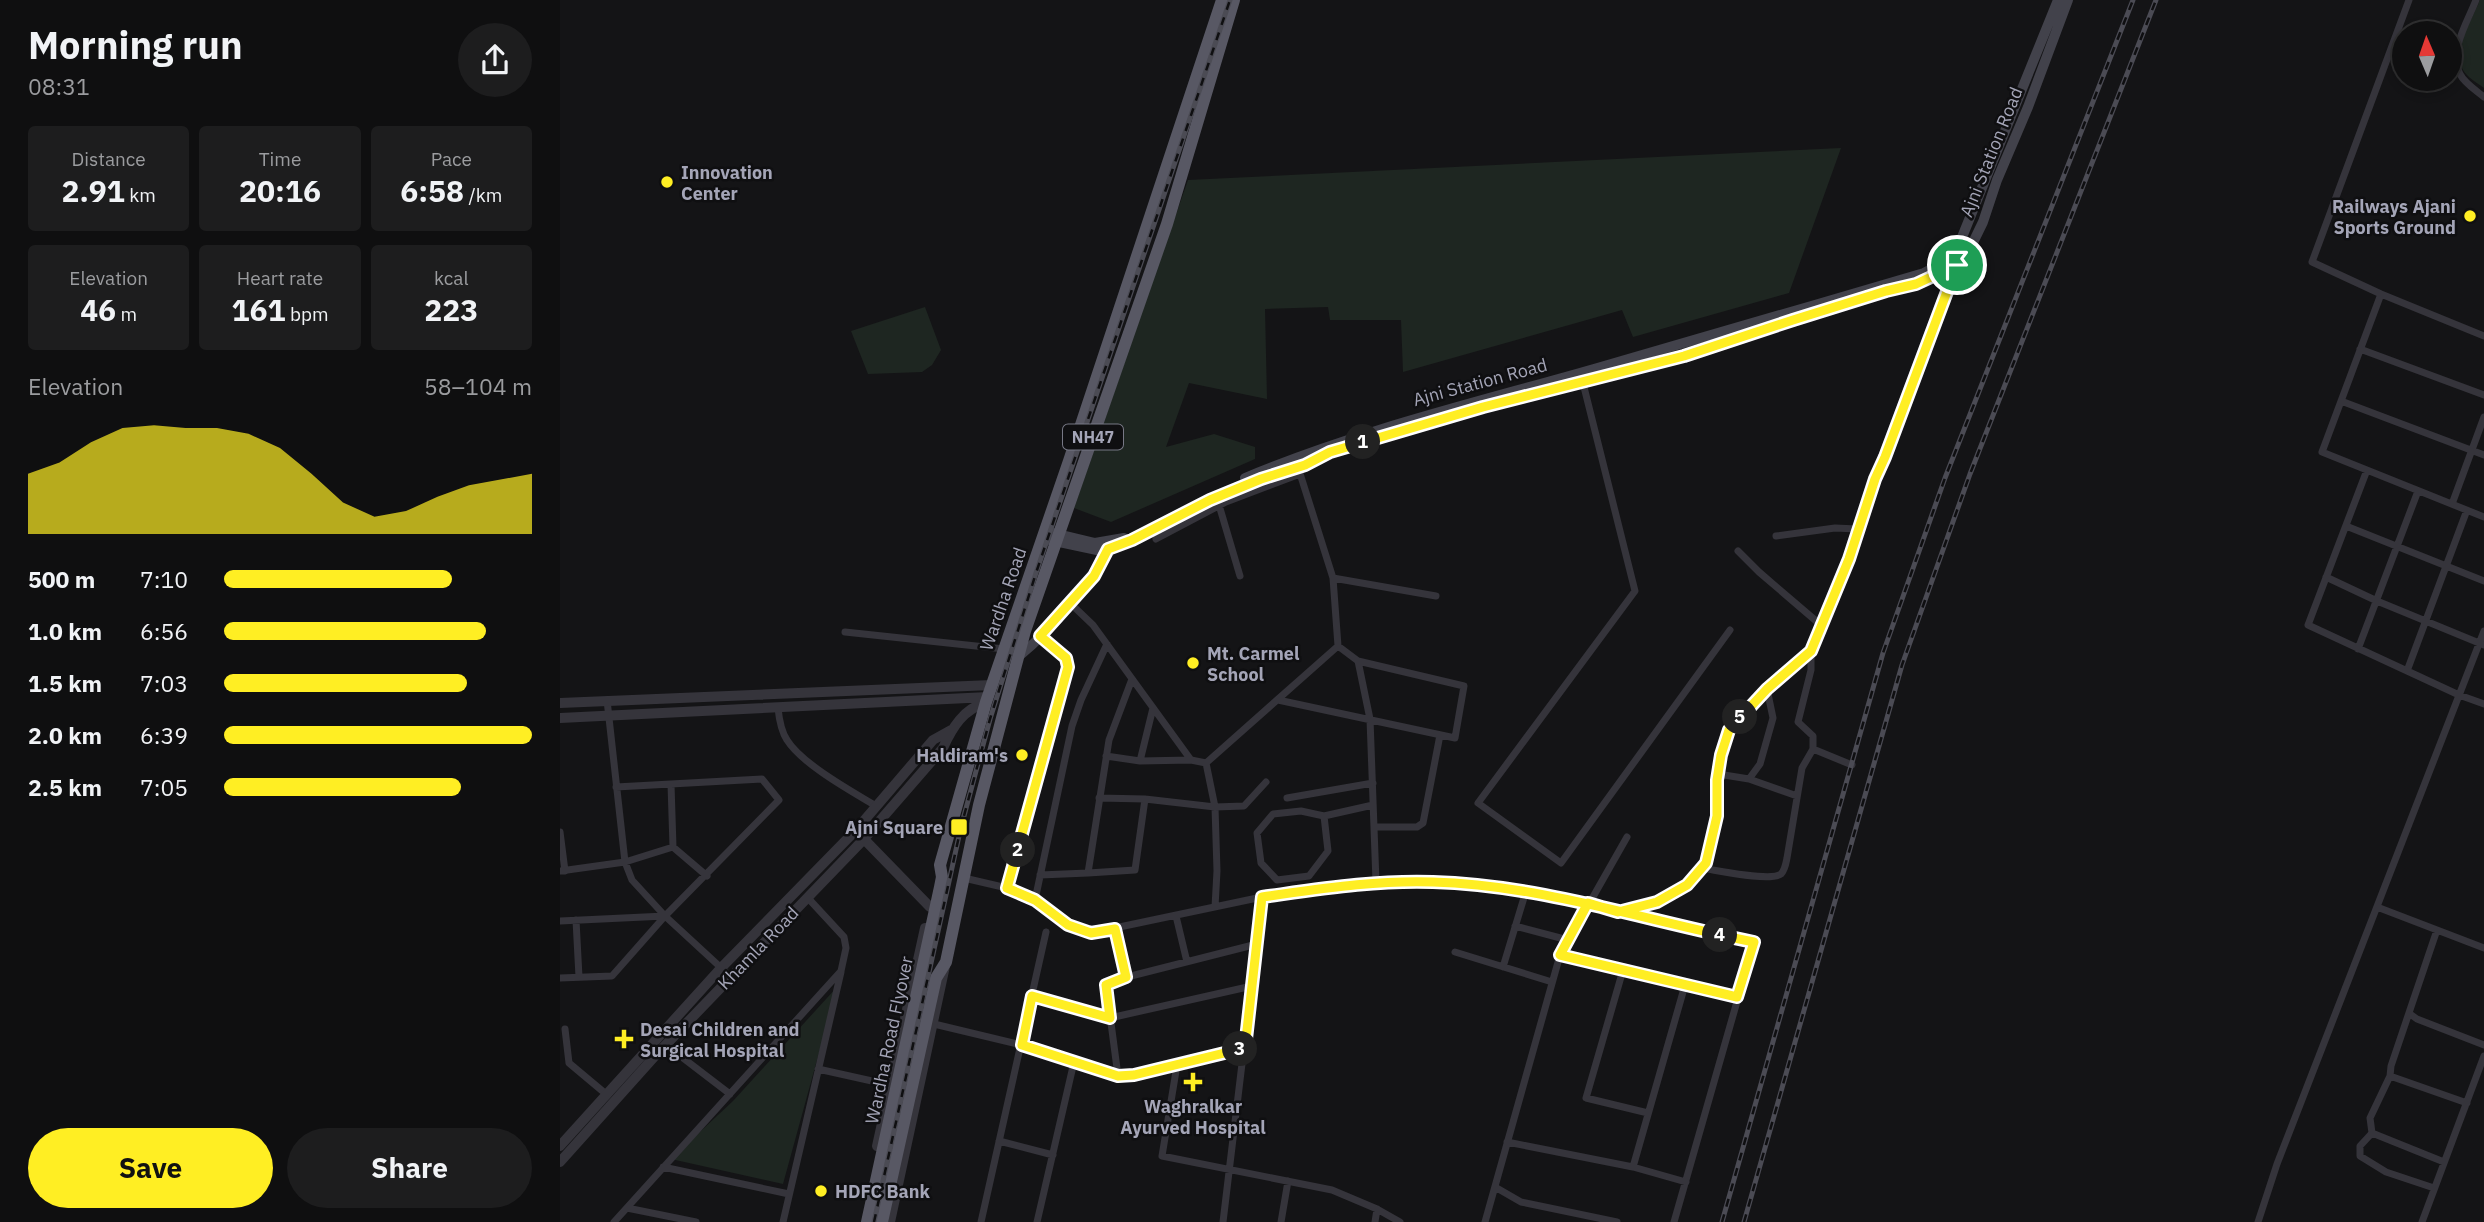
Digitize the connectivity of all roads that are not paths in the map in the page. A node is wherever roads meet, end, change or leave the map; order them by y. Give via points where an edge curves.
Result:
1 (1222, 0) edge
2 (1234, 0) edge
3 (2058, 0) edge
4 (2068, 0) edge
5 (2409, 0) edge
6 (2476, 0) edge
7 (2484, 97) edge
8 (1954, 261) junction
9 (2381, 295) junction
10 (1776, 321) junction
11 (2484, 336) edge
12 (2360, 349) junction
13 (1660, 350) junction
14 (1663, 362) junction
15 (1578, 380) junction
16 (2484, 395) edge
17 (2341, 401) junction
18 (2484, 417) edge
19 (2472, 450) junction
20 (2484, 455) edge
21 (1298, 466) junction
22 (2367, 470) junction
23 (2418, 491) junction
24 (2452, 504) junction
25 (1220, 505) junction
26 (2468, 510) junction
27 (2484, 517) edge
28 (2346, 526) junction
29 (1857, 529) junction
30 (1044, 534) junction
31 (1776, 536) dead end
32 (1058, 538) junction
33 (1156, 538) dead end
34 (1116, 545) junction
35 (2398, 547) junction
36 (1738, 551) dead end
37 (2446, 565) junction
38 (1240, 576) dead end
39 (2326, 577) junction
40 (1334, 578) junction
41 (2484, 581) edge
42 (1436, 596) dead end
43 (2377, 601) junction
44 (1070, 603) junction
45 (2426, 621) junction
46 (1822, 626) junction
47 (1730, 630) dead end
48 (2484, 631) edge
49 (845, 632) dead end
50 (1040, 636) junction
51 (1107, 644) junction
52 (2482, 644) edge
53 (1338, 646) junction
54 (1004, 649) junction
55 (2358, 649) junction
56 (1811, 651) junction
57 (1018, 657) junction
58 (1358, 661) junction
59 (2407, 671) junction
60 (1132, 679) junction
61 (961, 685) junction
62 (1767, 689) junction
63 (989, 695) junction
64 (2459, 695) junction
65 (961, 698) junction
66 (1278, 700) junction
67 (607, 701) junction
68 (560, 703) edge
69 (2484, 704) edge
70 (778, 708) junction
71 (1153, 709) junction
72 (608, 715) junction
73 (560, 718) edge
74 (1370, 719) junction
75 (951, 730) junction
76 (1440, 734) junction
77 (1813, 749) junction
78 (1106, 756) junction
79 (1191, 760) junction
80 (1140, 761) junction
81 (1206, 763) junction
82 (1852, 765) dead end
83 (1718, 775) junction
84 (1749, 779) junction
85 (1266, 782) dead end
86 (1373, 783) junction
87 (671, 784) junction
88 (616, 787) junction
89 (1797, 796) junction
90 (1099, 798) junction
91 (1287, 798) dead end
92 (1145, 799) junction
93 (1373, 805) junction
94 (876, 806) junction
95 (1214, 807) junction
96 (1324, 816) junction
97 (1374, 827) junction
98 (856, 830) junction
99 (560, 832) edge
100 (1627, 837) dead end
101 (864, 839) junction
102 (673, 847) junction
103 (625, 862) junction
104 (940, 865) junction
105 (1701, 868) junction
106 (562, 871) edge
107 (1088, 873) junction
108 (1040, 875) junction
109 (707, 876) junction
110 (964, 878) junction
111 (1288, 878) junction
112 (1376, 882) junction
113 (1007, 888) junction
114 (1526, 891) junction
115 (1291, 893) junction
116 (807, 897) junction
117 (1262, 897) junction
118 (1035, 900) junction
119 (1588, 903) junction
120 (930, 907) junction
121 (1215, 907) junction
122 (2377, 907) junction
123 (1618, 912) junction
124 (665, 916) junction
125 (1176, 916) junction
126 (576, 920) junction
127 (560, 921) edge
128 (1516, 926) junction
129 (1115, 929) junction
130 (2437, 930) junction
131 (1046, 932) dead end
132 (1568, 940) junction
133 (1257, 944) junction
134 (2484, 948) edge
135 (1455, 953) dead end
136 (1560, 955) junction
137 (946, 962) junction
138 (1187, 962) junction
139 (1503, 967) junction
140 (721, 968) junction
141 (1623, 970) junction
142 (841, 971) junction
143 (730, 976) junction
144 (579, 977) junction
145 (1126, 977) junction
146 (560, 978) edge
147 (1552, 982) junction
148 (1685, 985) junction
149 (1252, 986) junction
150 (1032, 996) junction
151 (1737, 997) junction
152 (2410, 1014) junction
153 (1110, 1018) junction
154 (934, 1024) junction
155 (565, 1029) dead end
156 (666, 1045) junction
157 (1022, 1045) junction
158 (2484, 1045) edge
159 (1245, 1048) junction
160 (2484, 1056) edge
161 (1074, 1062) junction
162 (1177, 1065) junction
163 (818, 1069) junction
164 (1118, 1076) junction
165 (2390, 1076) junction
166 (890, 1085) junction
167 (606, 1094) junction
168 (730, 1094) junction
169 (2467, 1102) junction
170 (1648, 1113) junction
171 (2372, 1133) junction
172 (999, 1141) junction
173 (1507, 1142) junction
174 (560, 1146) edge
175 (1053, 1155) junction
176 (560, 1162) edge
177 (2444, 1162) junction
178 (663, 1167) junction
179 (1633, 1167) junction
180 (1229, 1170) junction
181 (1288, 1181) junction
182 (1686, 1182) junction
183 (1495, 1186) junction
184 (2434, 1188) junction
185 (789, 1194) junction
186 (626, 1208) junction
187 (1377, 1209) junction
188 (614, 1222) edge
189 (696, 1222) edge
190 (783, 1222) edge
191 (861, 1222) edge
192 (867, 1222) edge
193 (882, 1222) edge
194 (890, 1222) edge
195 (981, 1222) edge
196 (1037, 1222) edge
197 (1223, 1222) edge
198 (1281, 1222) edge
199 (1374, 1222) edge
200 (1400, 1222) edge
201 (1485, 1222) edge
202 (1617, 1222) edge
203 (1674, 1222) edge
204 (2258, 1222) edge
205 (2422, 1222) edge

1 - 30 highway, Wardha Road / NH47
2 - 32 highway, Wardha Road / NH47 via 1167,224
3 - 8 main road, Ajni Station Road
4 - 8 main road, Ajni Station Road via 1983,222 1965,260
5 - 9 street via 2312,262
6 - 7 street via 2456,60 2460,75
8 - 10 main road, Ajni Station Road via 1916,284
8 - 29 street
9 - 11 street
9 - 12 street
10 - 13 main road, Ajni Station Road
10 - 14 main road, Ajni Station Road
12 - 16 street
12 - 17 street
13 - 14 main road
13 - 15 main road, Ajni Station Road
14 - 15 main road, Ajni Station Road
15 - 21 main road, Ajni Station Road via 1394,432
15 - 47 street via 1635,591 1478,803 1561,863
17 - 19 street
17 - 22 street via 2322,452
18 - 19 street
19 - 20 street
19 - 24 street
21 - 25 street
21 - 34 main road, Ajni Station Road via 1215,491
21 - 40 street
22 - 23 street
22 - 28 street
23 - 24 street
23 - 35 street
24 - 26 street
25 - 33 street
25 - 38 street
26 - 27 street
26 - 37 street
28 - 35 street
28 - 39 street
29 - 31 street
29 - 46 street
30 - 32 main road
30 - 54 highway, Wardha Road / NH47
32 - 34 main road
32 - 34 main road via 1097,550
32 - 57 highway, Wardha Road / NH47
34 - 44 main road
35 - 37 street
35 - 43 street
36 - 46 street
37 - 41 street
37 - 45 street
39 - 43 street
39 - 55 street via 2308,625
40 - 42 street
40 - 53 street
43 - 45 street
43 - 55 street
44 - 50 main road
44 - 51 street
45 - 52 street
45 - 59 street
46 - 56 street
48 - 52 street
49 - 54 street
50 - 57 main road
50 - 113 street via 1066,658 1068,667
51 - 60 street
51 - 108 street via 1072,726
52 - 64 street
53 - 58 street
53 - 66 street
54 - 63 highway, Wardha Road / NH47
55 - 59 street
56 - 62 street
56 - 77 street via 1798,722 1812,736
57 - 110 highway, Wardha Road / NH47
58 - 74 street
58 - 76 street via 1464,686 1455,738
59 - 64 street
60 - 71 street
60 - 78 street
61 - 63 street
61 - 65 street
61 - 67 street
62 - 83 street via 1729,730
62 - 84 street via 1773,718 1760,764
63 - 65 street
63 - 75 street, Khamla Road
63 - 104 highway, Wardha Road / NH47
64 - 69 street
64 - 122 street
65 - 70 street
66 - 74 street
66 - 81 street
67 - 68 street
67 - 72 street
70 - 72 street
70 - 94 street via 785,738 796,751
71 - 79 street
71 - 80 street
72 - 73 street
72 - 88 street
74 - 76 street
74 - 86 street
75 - 94 street, Khamla Road via 933,740
75 - 101 street, Khamla Road via 943,748
76 - 97 street via 1423,823
77 - 82 street
77 - 89 street via 1802,768
78 - 80 street
78 - 90 street
79 - 80 street
79 - 81 street
81 - 95 street
83 - 84 street
83 - 105 street via 1717,816
84 - 89 street
85 - 95 street via 1244,806
86 - 91 street
86 - 93 street
87 - 88 street
87 - 102 street
87 - 109 street via 762,779 779,800
88 - 103 street
89 - 105 street via 1780,875
90 - 92 street
90 - 107 street
92 - 95 street
92 - 107 street via 1135,870
93 - 96 street
93 - 97 street
94 - 98 street, Khamla Road
95 - 121 street
96 - 111 street via 1328,851 1309,876
96 - 111 street via 1301,811 1272,814 1257,832 1261,863 1277,880
97 - 112 street
98 - 101 street
98 - 140 street, Khamla Road
99 - 106 street
100 - 119 street
101 - 116 street, Khamla Road
101 - 120 street
102 - 103 street
102 - 109 street
103 - 106 street
103 - 124 street via 632,880
104 - 120 street, Wardha Road / NH47
104 - 192 highway, Wardha Road Flyover via 940,887
105 - 123 street via 1687,885 1657,902
107 - 108 street
108 - 118 street
109 - 124 street
110 - 113 street
110 - 137 highway, Wardha Road / NH47
111 - 115 street
112 - 114 street via 1436,882
112 - 115 street
113 - 118 street
114 - 119 street
114 - 128 street
115 - 117 street
116 - 142 street via 844,937
116 - 143 street, Khamla Road
117 - 121 street
117 - 133 street
118 - 129 street via 1068,925 1091,933
119 - 123 street
119 - 132 street
120 - 166 street, Wardha Road / NH47
121 - 125 street
122 - 130 street
122 - 204 street
123 - 151 street via 1754,942
124 - 126 street
124 - 140 street
124 - 144 street via 612,976
125 - 129 street
125 - 138 street
126 - 127 street
126 - 144 street
128 - 132 street
128 - 139 street
129 - 145 street
130 - 134 street
130 - 152 street
131 - 150 street
132 - 136 street
133 - 138 street
133 - 149 street
135 - 139 street
136 - 141 street
136 - 147 street
137 - 154 street, Wardha Road / NH47
137 - 193 highway, Wardha Road Flyover via 936,978
138 - 145 street
139 - 147 street
140 - 143 street
140 - 167 street, Khamla Road
141 - 148 street
141 - 170 street via 1586,1098
142 - 163 street
142 - 168 street
143 - 156 street, Khamla Road
144 - 146 street
145 - 153 street via 1106,985
147 - 173 street
148 - 151 street
148 - 170 street
149 - 153 street
149 - 159 street
150 - 153 street
150 - 157 street
151 - 182 street
152 - 158 street
152 - 165 street
153 - 164 street
154 - 157 street
154 - 194 street, Wardha Road / NH47
155 - 167 street via 569,1063
156 - 168 street
156 - 176 street, Khamla Road
157 - 161 street
157 - 172 street
159 - 162 street
159 - 180 street
160 - 169 street
161 - 164 street
161 - 175 street
162 - 164 street
162 - 180 street via 1162,1156
163 - 166 street
163 - 185 street
165 - 169 street
165 - 171 street via 2370,1118
166 - 191 street, Wardha Road / NH47
167 - 174 street, Khamla Road
168 - 178 street
169 - 177 street
170 - 179 street
171 - 177 street
171 - 184 street via 2360,1146 2360,1156 2386,1172
172 - 175 street
172 - 195 street
173 - 179 street
173 - 183 street
175 - 196 street
177 - 184 street
178 - 185 street
178 - 186 street
179 - 182 street
180 - 181 street
180 - 197 street
181 - 187 street via 1332,1190
181 - 198 street
182 - 203 street
183 - 201 street
183 - 202 street via 1521,1202
184 - 205 street
185 - 190 street
186 - 188 street
186 - 189 street
187 - 199 street
187 - 200 street

